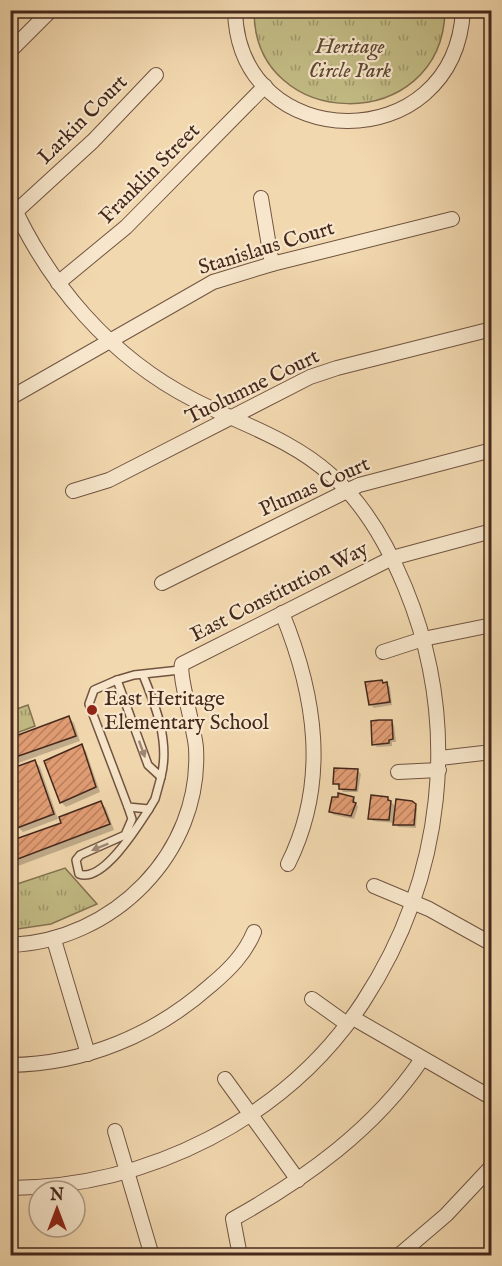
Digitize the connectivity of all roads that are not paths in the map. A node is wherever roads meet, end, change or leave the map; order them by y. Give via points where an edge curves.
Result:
1 (51, 10) edge
2 (235, 10) edge
3 (463, 10) edge
4 (10, 51) edge
5 (156, 75) dead end
6 (265, 86) junction
7 (10, 198) edge
8 (261, 198) dead end
9 (14, 214) edge
10 (452, 219) dead end
11 (272, 264) junction
12 (58, 283) junction
13 (492, 329) edge
14 (109, 341) junction
15 (10, 398) edge
16 (233, 418) junction
17 (492, 450) edge
18 (348, 490) junction
19 (73, 491) dead end
20 (492, 531) edge
21 (392, 558) junction
22 (162, 583) dead end
23 (282, 613) junction
24 (492, 626) edge
25 (423, 639) junction
26 (383, 652) dead end
27 (180, 670) junction
28 (143, 675) junction
29 (117, 680) junction
30 (492, 752) edge
31 (440, 764) junction
32 (398, 772) dead end
33 (161, 777) junction
34 (128, 807) junction
35 (149, 809) junction
36 (288, 864) dead end
37 (374, 886) dead end
38 (414, 902) junction
39 (492, 927) edge
40 (254, 932) dead end
41 (54, 940) junction
42 (489, 943) edge
43 (10, 945) edge
44 (312, 999) dead end
45 (350, 1021) junction
46 (88, 1054) junction
47 (422, 1059) junction
48 (10, 1065) edge
49 (225, 1079) dead end
50 (492, 1098) edge
51 (251, 1114) junction
52 (115, 1131) dead end
53 (492, 1166) edge
54 (128, 1172) junction
55 (298, 1180) junction
56 (10, 1188) edge
57 (152, 1256) edge
58 (240, 1256) edge
59 (398, 1256) edge

1 - 4 street
2 - 6 street via 242,48
3 - 6 street via 459,40 442,75 422,97 389,116 352,123 322,119 288,105
5 - 9 street, Larkin Court via 93,141
6 - 12 street, Franklin Street via 126,227
7 - 9 street
8 - 11 street
9 - 12 street
10 - 11 street, Stanislaus Court
11 - 14 street, Stanislaus Court via 200,288
12 - 14 street
13 - 16 street, Tuolumne Court via 337,368 284,389
14 - 15 street, Stanislaus Court
14 - 16 street via 173,389
16 - 18 street via 294,446
16 - 19 street, Tuolumne Court via 109,480
17 - 18 street, Plumas Court
18 - 21 street
18 - 22 street, Plumas Court
20 - 21 street, East Constitution Way
21 - 23 street, East Constitution Way
21 - 25 street
23 - 27 street, East Constitution Way via 189,659
23 - 36 street via 304,678 314,756 308,815
24 - 25 street
25 - 26 street
25 - 31 street via 434,691
27 - 28 lane
27 - 41 street, East Constitution Way via 196,756 193,791 180,831 158,870 124,903 100,920
28 - 29 lane
28 - 33 lane via 162,727
29 -> 33 lane via 148,765
29 - 34 lane via 94,690 89,704
30 - 31 street
31 - 32 street
31 - 38 street via 434,829
33 - 35 lane
34 - 35 lane
34 -> 35 lane via 132,819 125,835 80,855 76,860 79,874 90,875 115,856
37 - 38 street
38 - 42 street
38 - 45 street via 388,963
39 - 42 street
40 - 46 street via 232,966 183,1008 144,1032
41 - 43 street, East Constitution Way
41 - 46 street
44 - 45 street
45 - 47 street
45 - 51 street via 304,1071
46 - 48 street
47 - 50 street
47 - 55 street via 376,1114
49 - 51 street
51 - 54 street via 193,1147
51 - 55 street
52 - 54 street
53 - 59 street via 446,1215
54 - 56 street via 79,1183
54 - 57 street
55 - 58 street via 233,1219

